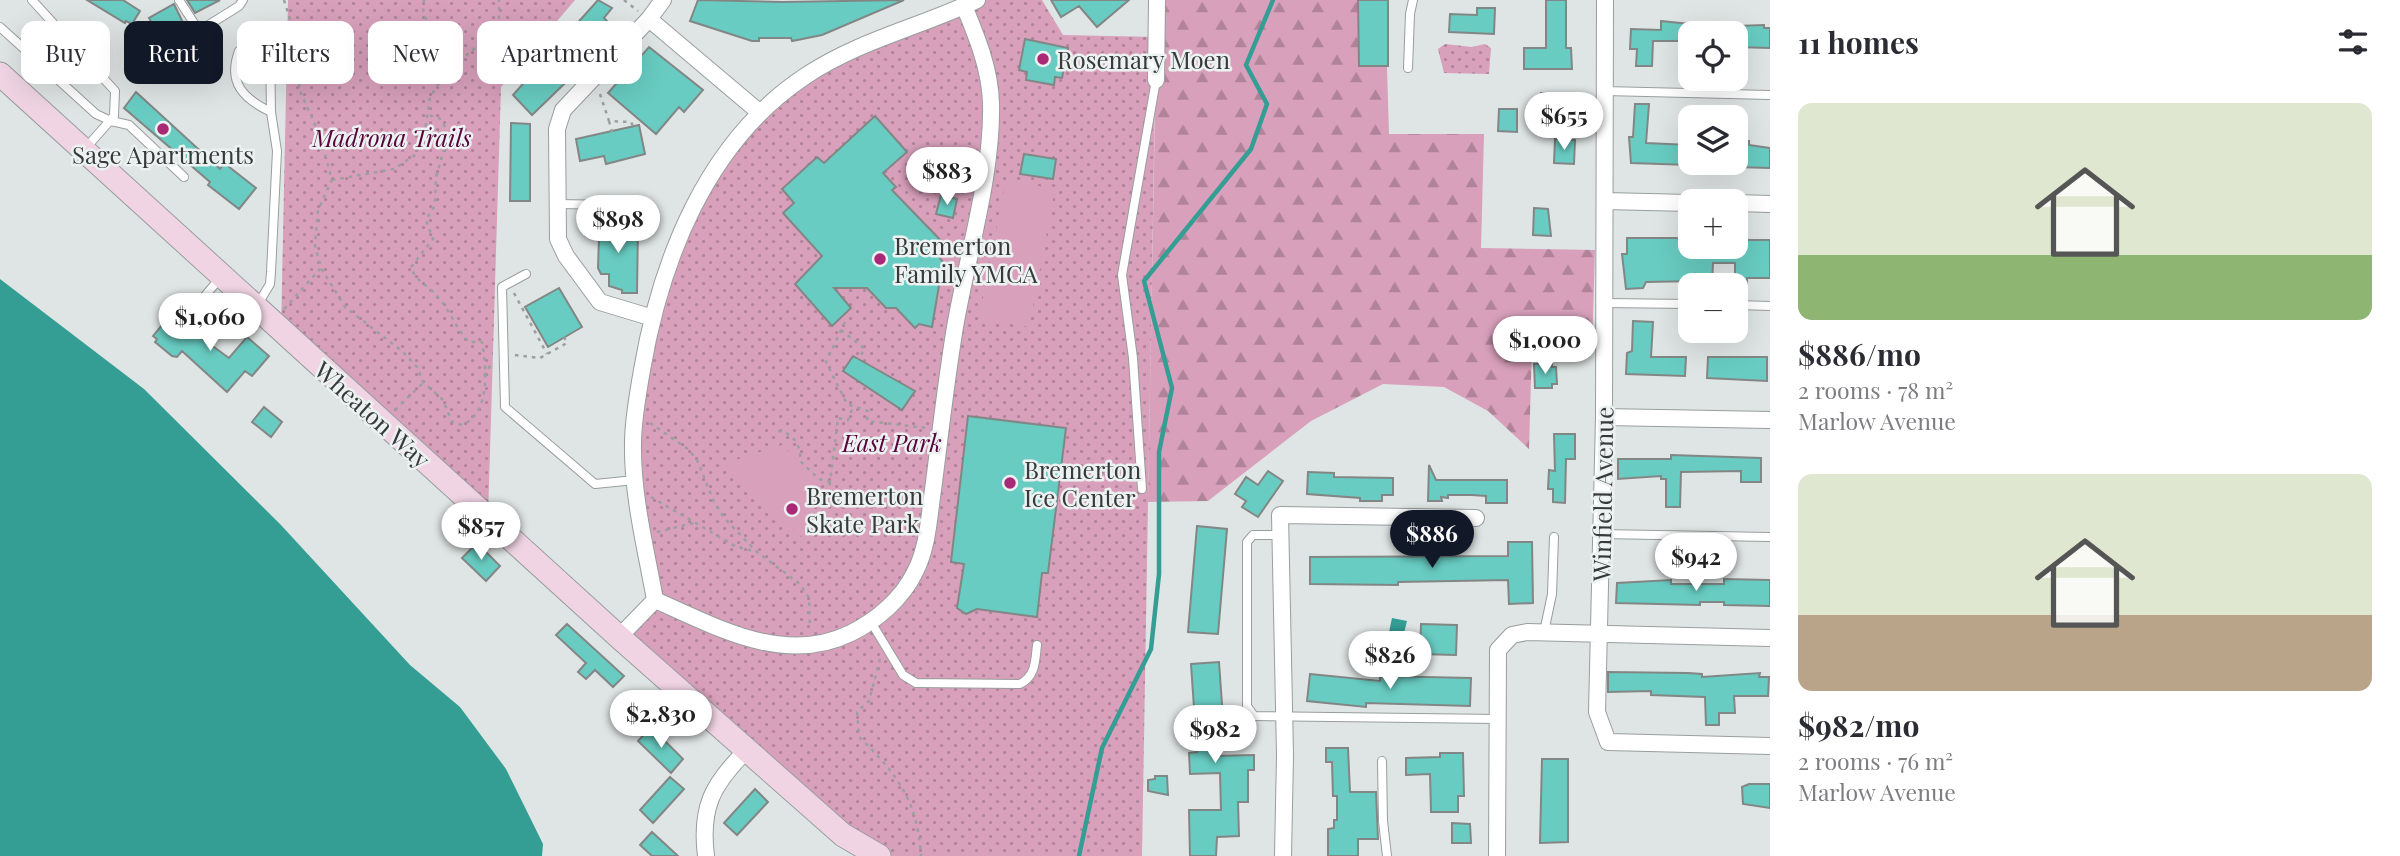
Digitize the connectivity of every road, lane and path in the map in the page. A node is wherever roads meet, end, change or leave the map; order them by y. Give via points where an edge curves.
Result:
1 (32, 0) edge
2 (179, 0) edge
3 (243, 0) edge
4 (284, 0) edge
5 (424, 0) edge
6 (499, 0) edge
7 (663, 0) edge
8 (1157, 0) edge
9 (1413, 0) edge
10 (1605, 0) edge
11 (971, 3) edge
12 (649, 19) junction
13 (427, 21) edge
14 (0, 27) edge
15 (463, 57) edge
16 (1408, 68) dead end
17 (0, 74) edge
18 (1156, 80) joint
19 (439, 84) edge
20 (600, 90) dead end
21 (1605, 92) junction
22 (1770, 95) edge
23 (271, 112) junction
24 (759, 112) junction
25 (428, 115) junction
26 (111, 121) junction
27 (609, 121) junction
28 (634, 128) dead end
29 (612, 132) dead end
30 (84, 150) junction
31 (184, 177) dead end
32 (332, 180) junction
33 (1605, 201) junction
34 (1678, 203) edge
35 (1748, 203) edge
36 (557, 204) junction
37 (1770, 204) edge
38 (617, 205) dead end
39 (321, 268) junction
40 (526, 274) dead end
41 (222, 275) junction
42 (509, 284) junction
43 (1604, 303) junction
44 (1678, 304) edge
45 (1748, 305) edge
46 (1770, 306) edge
47 (264, 314) junction
48 (188, 316) dead end
49 (653, 318) junction
50 (845, 322) dead end
51 (841, 330) junction
52 (564, 337) dead end
53 (504, 353) junction
54 (547, 354) junction
55 (858, 359) dead end
56 (483, 377) junction
57 (423, 382) junction
58 (852, 408) junction
59 (635, 416) junction
60 (1610, 417) junction
61 (1770, 420) edge
62 (383, 422) junction
63 (941, 430) junction
64 (778, 431) dead end
65 (830, 482) junction
66 (635, 484) junction
67 (1142, 489) dead end
68 (849, 500) dead end
69 (1476, 518) dead end
70 (694, 523) junction
71 (659, 531) dead end
72 (1601, 534) junction
73 (1282, 535) junction
74 (1554, 537) dead end
75 (1770, 537) edge
76 (757, 552) junction
77 (655, 600) junction
78 (871, 622) junction
79 (1600, 631) junction
80 (1544, 632) junction
81 (619, 637) junction
82 (1770, 638) edge
83 (884, 644) junction
84 (807, 645) junction
85 (1037, 645) dead end
86 (1284, 715) junction
87 (1498, 719) junction
88 (1770, 747) edge
89 (747, 750) junction
90 (1382, 761) dead end
91 (706, 856) edge
92 (879, 856) edge
93 (921, 856) edge
94 (1283, 856) edge
95 (1387, 856) edge
96 (1497, 856) edge

1 - 26 lane via 111,84 116,110
2 - 3 lane via 199,32
4 - 32 path via 293,29 300,91 320,136
5 - 13 path
6 - 15 path via 499,22 491,35
7 - 12 street
8 - 18 street
9 - 16 lane
10 - 21 street, Winfield Avenue
11 - 24 street via 854,48 804,77
11 - 63 street via 986,69 991,121
12 - 24 street
12 - 36 street via 560,115
14 - 26 lane via 96,114
17 - 30 main road, Wheaton Way
18 - 67 lane via 1122,275
19 - 25 path via 430,97
20 - 27 path
21 - 22 lane
21 - 33 street, Winfield Avenue
23 - 23 lane via 271,44 256,38 239,51 234,74 237,88 250,102
23 - 47 lane via 277,150 271,272
24 - 49 street via 700,194 680,235
25 - 32 path via 415,155 394,169
25 - 56 path via 439,118 446,128 445,146 436,177 435,205 426,220 433,239 411,267 414,278 437,295 462,335 470,342 482,342
26 - 30 lane
26 - 31 lane via 129,125
27 - 28 path via 631,122
27 - 29 path
30 - 41 main road, Wheaton Way
32 - 39 path via 318,210 315,245
33 - 34 street
33 - 43 street, Winfield Avenue
35 - 37 street
36 - 38 lane
36 - 49 street via 558,239 600,302
39 - 47 path
39 - 57 path via 345,307 402,351
40 - 42 lane
41 - 47 main road, Wheaton Way
41 - 48 lane
42 - 53 lane via 502,288
42 - 54 path
43 - 44 lane
43 - 60 street, Winfield Avenue
45 - 46 lane
47 - 62 main road, Wheaton Way
49 - 59 street
50 - 51 path
51 - 55 path via 865,349
51 - 58 path via 825,362
52 - 54 path via 567,343
53 - 54 path via 540,358
53 - 56 path
53 - 66 lane via 505,407 595,484
56 - 57 path via 480,414 462,425 452,422 443,400
57 - 62 path
58 - 63 path via 868,411 870,422
58 - 65 path via 848,420 838,418
59 - 66 street
59 - 76 path via 671,434 688,449 719,510
60 - 61 street
60 - 72 street, Winfield Avenue
62 - 81 main road, Wheaton Way
63 - 78 street via 922,558 907,587
64 - 65 path via 792,437 800,461 819,479
65 - 68 path via 828,498
66 - 70 path
66 - 77 street
69 - 73 street via 1280,515
70 - 71 path
70 - 76 path via 743,550
72 - 75 lane
72 - 79 street, Winfield Avenue
73 - 86 street
73 - 86 lane via 1253,535 1247,541 1247,706 1254,716
74 - 80 lane via 1552,594
76 - 84 path via 794,579 809,598
77 - 81 street
77 - 84 street via 749,639
78 - 83 lane
78 - 84 street via 836,639
79 - 80 street
79 - 82 street
79 - 88 street, Winfield Avenue via 1597,712 1608,742
80 - 87 street via 1512,635 1498,650
81 - 89 main road, Wheaton Way
83 - 85 lane via 903,675 915,683 1007,684 1028,680
83 - 93 path via 869,701 857,712 859,737 880,755 905,788
86 - 87 lane
86 - 94 street
87 - 96 street
89 - 91 street via 721,777 705,807
89 - 92 main road, Wheaton Way via 843,835
90 - 95 lane

